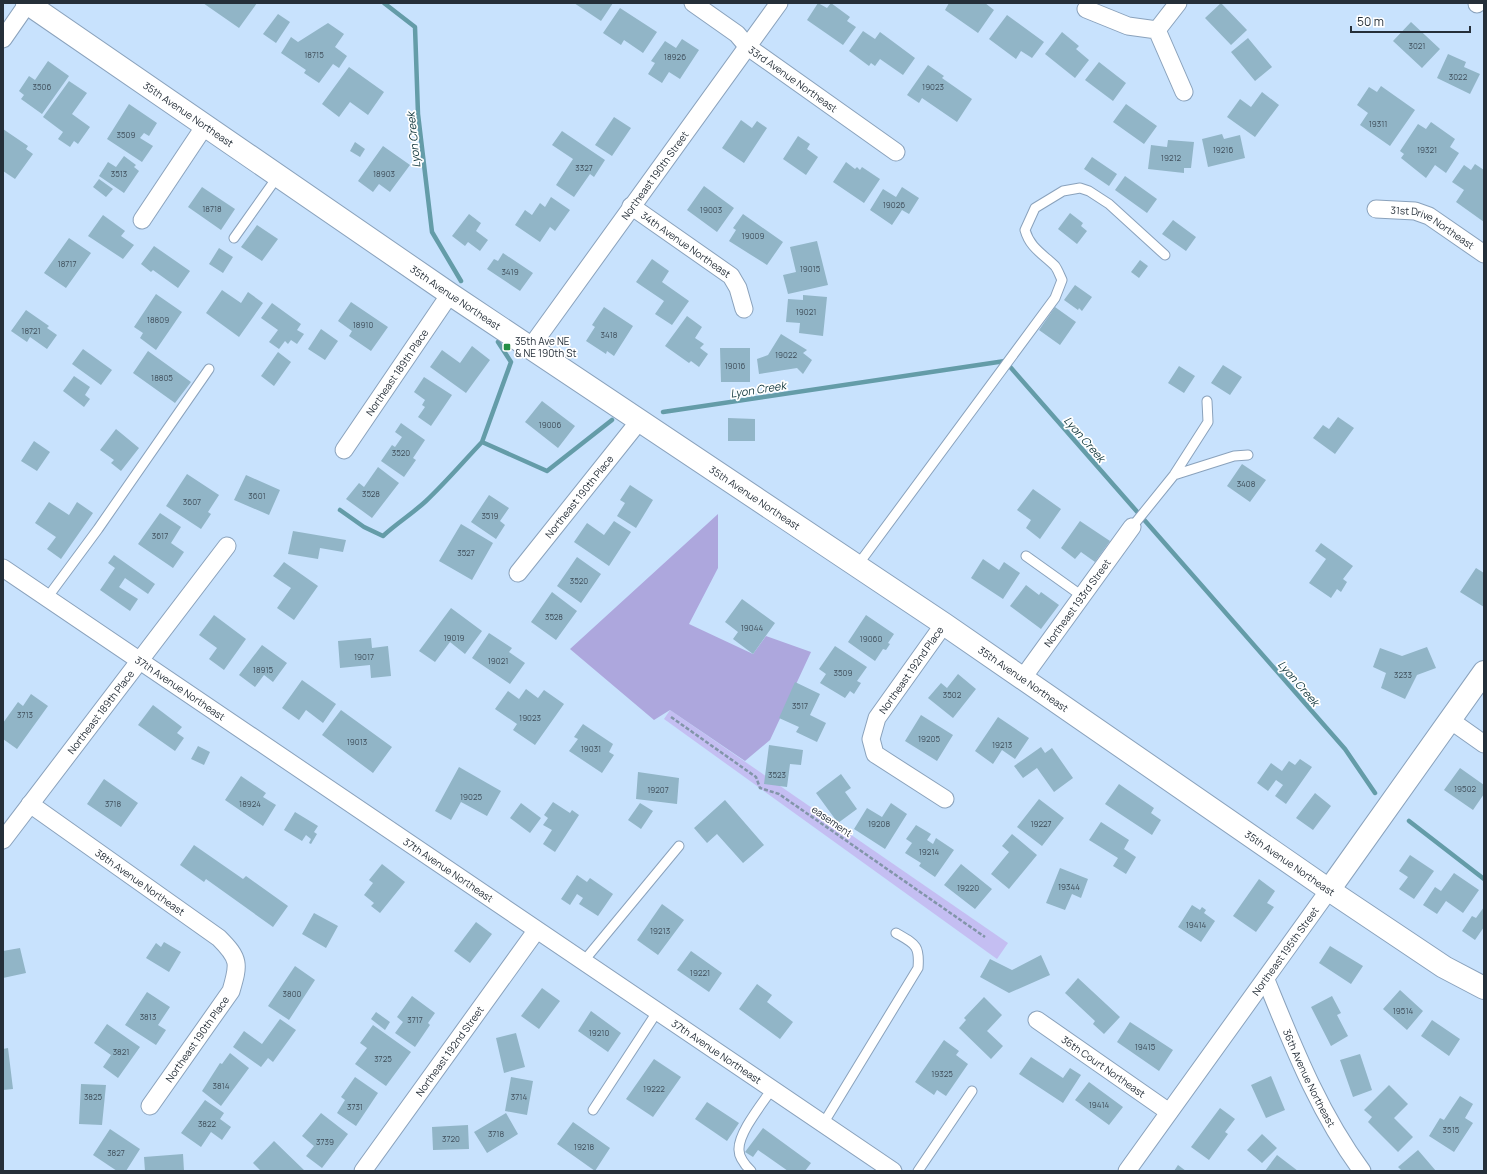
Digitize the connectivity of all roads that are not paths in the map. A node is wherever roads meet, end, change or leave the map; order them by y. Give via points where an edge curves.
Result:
1 (28, 3) edge
2 (693, 3) edge
3 (779, 3) edge
4 (1178, 3) edge
5 (1086, 9) dead end
6 (1157, 30) junction
7 (3, 39) edge
8 (748, 47) junction
9 (1184, 92) dead end
10 (206, 124) junction
11 (896, 152) dead end
12 (278, 174) junction
13 (631, 206) junction
14 (1376, 209) dead end
15 (142, 220) dead end
16 (234, 238) dead end
17 (1484, 254) edge
18 (1166, 255) dead end
19 (450, 294) junction
20 (744, 309) dead end
21 (530, 348) junction
22 (209, 369) dead end
23 (1207, 400) dead end
24 (640, 420) junction
25 (344, 450) dead end
26 (1248, 455) dead end
27 (1174, 475) junction
28 (1132, 527) joint
29 (227, 546) dead end
30 (1026, 556) dead end
31 (857, 566) junction
32 (3, 568) edge
33 (518, 573) dead end
34 (1082, 596) junction
35 (47, 598) junction
36 (944, 624) junction
37 (140, 661) junction
38 (1484, 672) edge
39 (1022, 679) junction
40 (1450, 720) junction
41 (1484, 744) edge
42 (945, 798) dead end
43 (30, 804) junction
44 (3, 840) edge
45 (679, 846) dead end
46 (1329, 890) junction
47 (536, 931) junction
48 (896, 933) dead end
49 (583, 962) junction
50 (237, 970) joint
51 (1266, 980) junction
52 (1484, 988) edge
53 (657, 1012) junction
54 (1037, 1020) dead end
55 (772, 1089) junction
56 (972, 1091) dead end
57 (150, 1106) dead end
58 (593, 1110) dead end
59 (1169, 1112) junction
60 (823, 1124) junction
61 (363, 1171) edge
62 (752, 1171) edge
63 (893, 1171) edge
64 (918, 1171) edge
65 (1128, 1171) edge
66 (1362, 1171) edge

1 - 7 street
1 - 10 street, 35th Avenue Northeast
2 - 8 street, 33rd Avenue Northeast via 737,34
3 - 8 street, Northeast 190th Street
4 - 6 street
5 - 6 street via 1128,26
6 - 9 street
8 - 11 street, 33rd Avenue Northeast
8 - 13 street, Northeast 190th Street
10 - 12 street, 35th Avenue Northeast
10 - 15 street
12 - 16 lane
12 - 19 street, 35th Avenue Northeast
13 - 20 street, 34th Avenue Northeast via 731,276 738,288
13 - 21 street, Northeast 190th Street
14 - 17 street, 31st Drive Northeast via 1415,211 1429,216
18 - 31 lane via 1109,204 1089,191 1080,188 1063,191 1035,208 1025,230 1028,240 1037,252 1056,267 1062,280 1055,298
19 - 21 street, 35th Avenue Northeast
19 - 25 street, Northeast 189th Place
21 - 24 street, 35th Avenue Northeast
22 - 35 lane
23 - 27 lane via 1208,422
24 - 31 street, 35th Avenue Northeast
24 - 33 street, Northeast 190th Place
26 - 27 lane via 1234,456
27 - 28 lane
28 - 34 street, Northeast 193rd Street
29 - 37 street, Northeast 189th Place
30 - 34 lane
31 - 36 street, 35th Avenue Northeast
32 - 35 street, 37th Avenue Northeast
34 - 39 street, Northeast 193rd Street
35 - 37 street, 37th Avenue Northeast
36 - 39 street, 35th Avenue Northeast
36 - 42 street, Northeast 192nd Place via 876,718 871,739 875,754
37 - 43 street, Northeast 189th Place
37 - 47 street, 37th Avenue Northeast
38 - 40 street, Northeast 195th Street
39 - 46 street, 35th Avenue Northeast
40 - 41 street
40 - 46 street, Northeast 195th Street
43 - 44 street, Northeast 189th Place
43 - 50 street, 38th Avenue Northeast via 220,938 234,952
45 - 49 lane
46 - 51 street, Northeast 195th Street
46 - 52 street, 35th Avenue Northeast via 1444,967
47 - 49 street, 37th Avenue Northeast
47 - 61 street, Northeast 192nd Street
48 - 60 lane via 914,944 919,954 918,968
49 - 53 street, 37th Avenue Northeast
50 - 57 street, Northeast 190th Place via 231,991
51 - 59 street, Northeast 195th Street
51 - 66 street, 36th Avenue Northeast via 1304,1070 1344,1146
53 - 55 street, 37th Avenue Northeast
53 - 58 lane
54 - 59 street, 36th Court Northeast
55 - 60 street, 37th Avenue Northeast
55 - 62 lane via 741,1138 739,1151 745,1165
56 - 64 lane
59 - 65 street, Northeast 195th Street
60 - 63 street, 37th Avenue Northeast

